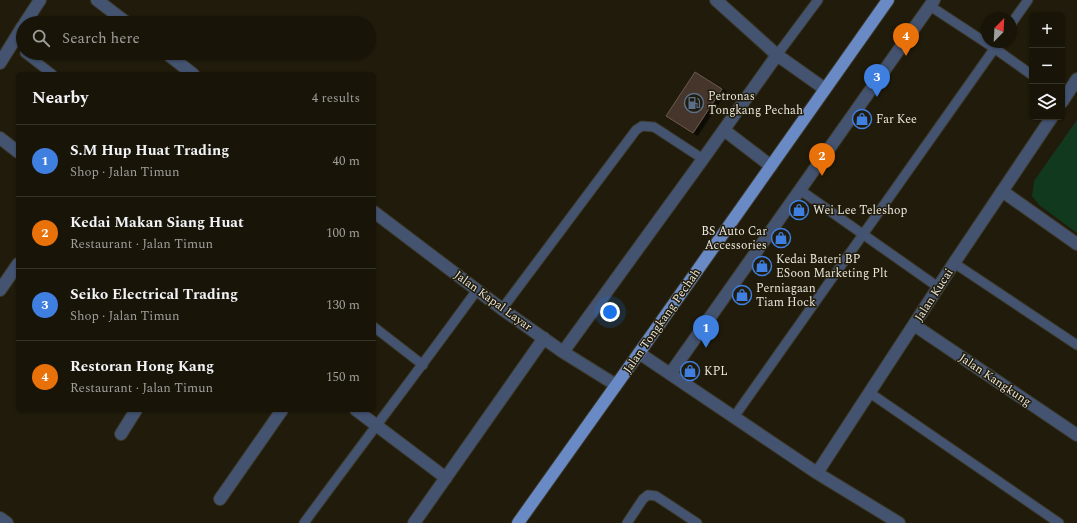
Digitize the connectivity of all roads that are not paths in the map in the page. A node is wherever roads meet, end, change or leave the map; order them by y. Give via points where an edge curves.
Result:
1 (40, 0) edge
2 (97, 0) edge
3 (716, 0) edge
4 (818, 0) edge
5 (888, 0) edge
6 (1028, 0) edge
7 (928, 2) edge
8 (30, 16) edge
9 (118, 16) edge
10 (1017, 16) edge
11 (981, 36) edge
12 (16, 38) edge
13 (13, 43) junction
14 (16, 45) edge
15 (994, 48) edge
16 (999, 48) edge
17 (777, 55) junction
18 (34, 60) edge
19 (175, 60) edge
20 (0, 63) edge
21 (49, 72) edge
22 (190, 72) edge
23 (1029, 73) edge
24 (1077, 79) edge
25 (825, 89) junction
26 (1065, 96) edge
27 (1050, 120) edge
28 (724, 130) junction
29 (0, 138) edge
30 (16, 150) edge
31 (703, 160) junction
32 (771, 166) junction
33 (800, 190) junction
34 (1002, 191) junction
35 (376, 214) edge
36 (863, 234) junction
37 (1077, 244) edge
38 (954, 263) junction
39 (16, 267) edge
40 (938, 287) junction
41 (0, 290) edge
42 (477, 290) junction
43 (502, 309) junction
44 (914, 325) junction
45 (376, 329) edge
46 (544, 338) junction
47 (1077, 345) edge
48 (563, 352) junction
49 (639, 353) junction
50 (423, 365) junction
51 (670, 374) junction
52 (616, 385) junction
53 (870, 393) junction
54 (135, 412) edge
55 (281, 412) edge
56 (359, 412) edge
57 (734, 417) junction
58 (376, 425) junction
59 (121, 434) dead end
60 (1077, 435) edge
61 (817, 473) junction
62 (446, 478) junction
63 (220, 500) dead end
64 (0, 518) edge
65 (7, 523) edge
66 (304, 523) edge
67 (414, 523) edge
68 (518, 523) edge
69 (627, 523) edge
70 (697, 523) edge
71 (899, 523) edge
72 (1059, 523) edge

1 - 8 street
2 - 9 street
3 - 17 street
4 - 17 lane
5 - 25 main road, Jalan Tongkang Pechah
6 - 10 lane
7 - 11 lane
7 - 33 street
12 - 13 street
13 - 14 lane
13 - 20 street
15 - 36 lane
16 - 23 lane
17 - 25 street
17 - 28 street
18 - 21 lane
19 - 22 street
24 - 26 street
25 - 32 main road, Jalan Tongkang Pechah
27 - 34 street, Jalan Kucai
28 - 31 street
28 - 32 street
29 - 30 street
31 - 43 lane via 654,127 642,126 636,130
31 - 48 street
32 - 49 main road, Jalan Tongkang Pechah
33 - 36 lane
33 - 51 street
34 - 37 street
34 - 38 street, Jalan Kucai
35 - 42 street, Jalan Kapal Layar
36 - 40 lane
36 - 57 lane
38 - 40 street, Jalan Kucai
38 - 47 lane
39 - 41 street
40 - 44 street, Jalan Kucai
42 - 43 street, Jalan Kapal Layar
42 - 50 lane
43 - 46 street, Jalan Kapal Layar
44 - 53 street, Jalan Kucai
44 - 60 street, Jalan Kangkung
45 - 50 lane
46 - 48 street, Jalan Kapal Layar
46 - 62 street
48 - 52 street, Jalan Kapal Layar
49 - 51 street
49 - 52 main road, Jalan Tongkang Pechah
50 - 58 lane
51 - 57 street
52 - 68 main road, Jalan Tongkang Pechah
53 - 61 street, Jalan Kucai
53 - 72 lane
54 - 59 street
55 - 63 street
56 - 58 street
57 - 61 street
58 - 62 street
58 - 66 lane
61 - 71 street
62 - 67 street
64 - 65 street
69 - 70 lane via 648,495 656,496

